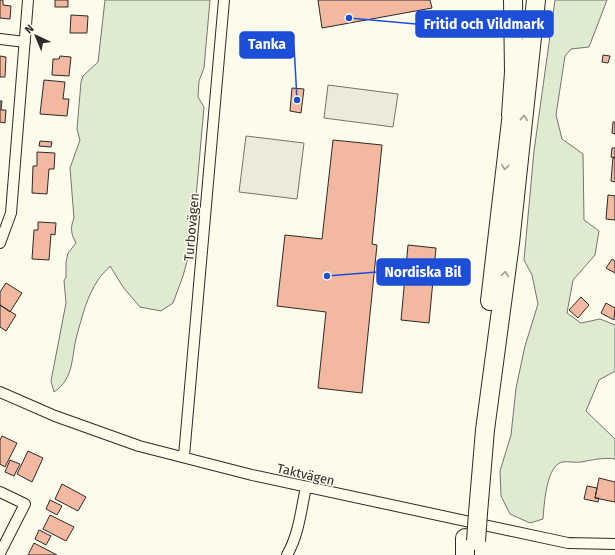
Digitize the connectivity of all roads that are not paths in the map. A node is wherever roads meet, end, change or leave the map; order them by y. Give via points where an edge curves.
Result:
1 (28, 0) edge
2 (224, 0) edge
3 (513, 0) edge
4 (526, 0) edge
5 (536, 0) edge
6 (544, 0) edge
7 (0, 39) edge
8 (25, 42) junction
9 (527, 95) junction
10 (510, 128) junction
11 (0, 243) edge
12 (0, 392) edge
13 (184, 456) junction
14 (306, 487) junction
15 (0, 492) edge
16 (472, 512) junction
17 (615, 544) edge
18 (470, 547) edge
19 (0, 553) edge
20 (287, 555) edge

1 - 8 street
2 - 13 street, Turbovägen
3 - 10 highway via 514,72
4 - 10 highway
5 - 9 highway
6 - 9 highway
7 - 8 street
8 - 11 street via 11,213
16 -> 9 highway via 510,243
10 -> 16 highway via 475,424
12 - 13 street, Taktvägen via 56,416 139,446
13 - 14 street, Taktvägen
14 - 17 street, Taktvägen via 568,543
14 - 20 street via 299,523
15 - 19 street via 25,504
16 - 18 highway, bridge

